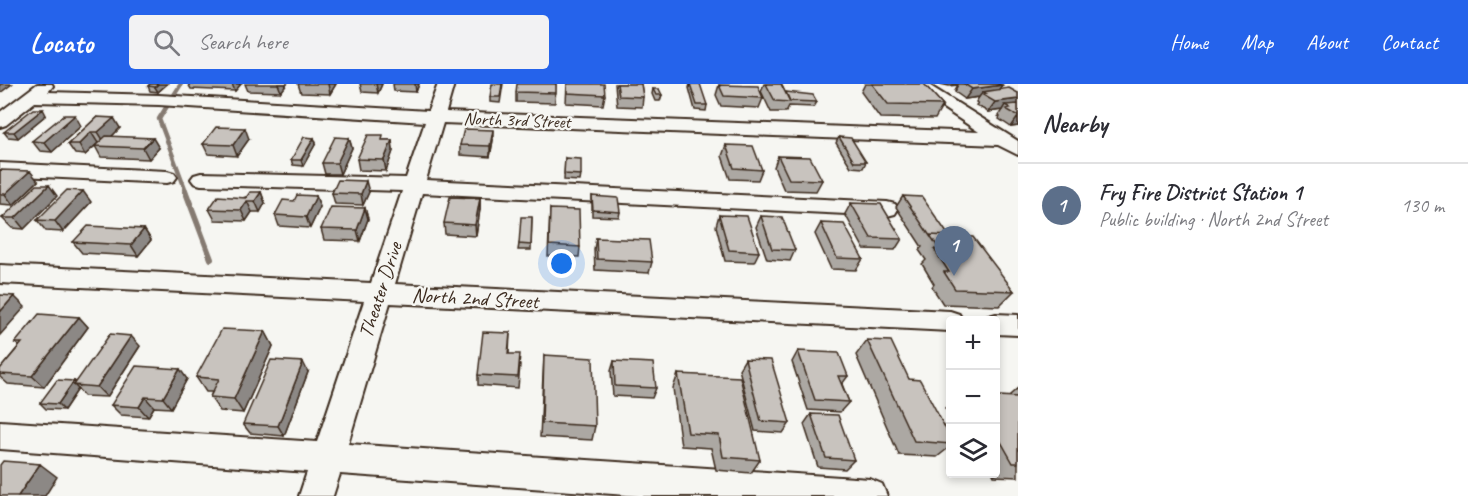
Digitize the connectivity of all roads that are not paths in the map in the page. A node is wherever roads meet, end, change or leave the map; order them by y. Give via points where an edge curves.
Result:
1 (48, 84) edge
2 (446, 84) edge
3 (911, 85) edge
4 (31, 97) junction
5 (435, 117) junction
6 (0, 121) edge
7 (1010, 144) edge
8 (0, 169) edge
9 (167, 177) dead end
10 (201, 179) dead end
11 (413, 185) junction
12 (887, 209) edge
13 (0, 274) edge
14 (379, 293) junction
15 (946, 321) edge
16 (1000, 324) edge
17 (1018, 325) edge
18 (0, 435) edge
19 (328, 458) junction
20 (316, 496) edge
21 (870, 496) edge

1 - 4 street
2 - 5 street, Theater Drive
3 - 7 street
4 - 5 street, North 3rd Street via 159,100
4 - 6 street
5 - 7 street, North 3rd Street
5 - 11 street, Theater Drive
8 - 9 street
10 - 11 street
11 - 12 street
11 - 14 street, Theater Drive
13 - 14 street, North 2nd Street
14 - 15 street, North 2nd Street
14 - 19 street, Theater Drive
16 - 17 street
18 - 19 street
19 - 20 street, Theater Drive
19 - 21 street

